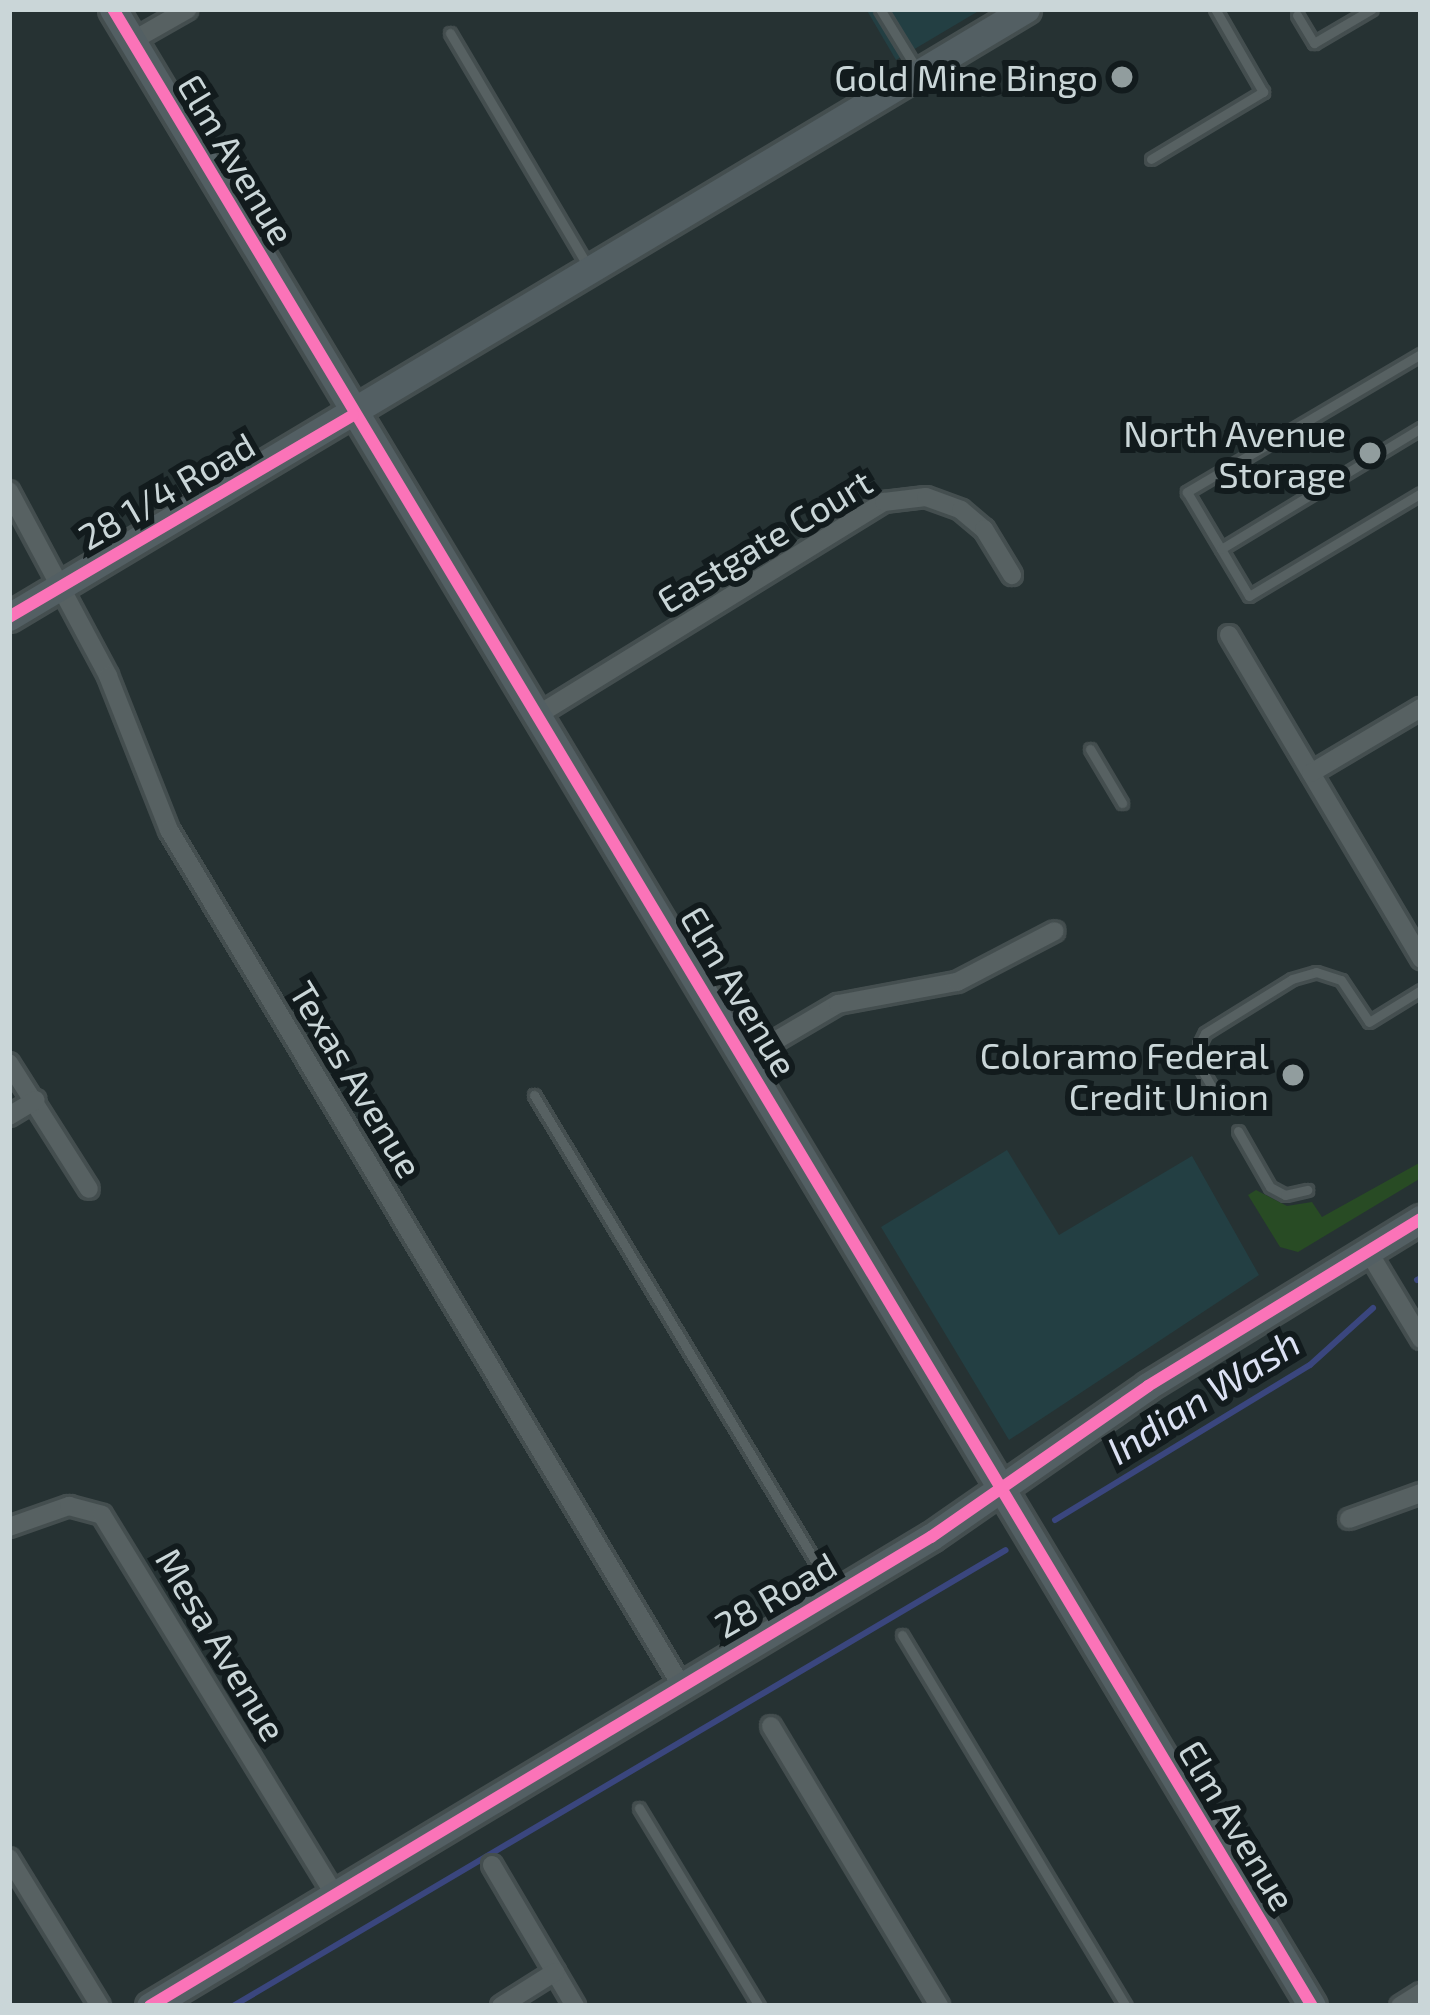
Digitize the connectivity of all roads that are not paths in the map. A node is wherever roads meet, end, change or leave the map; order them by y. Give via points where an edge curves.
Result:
1 (112, 9) edge
2 (188, 9) edge
3 (880, 9) edge
4 (1026, 9) edge
5 (1215, 9) edge
6 (1372, 9) edge
7 (1297, 15) dead end
8 (450, 33) dead end
9 (132, 41) junction
10 (920, 74) junction
11 (1151, 159) dead end
12 (592, 272) junction
13 (1421, 354) edge
14 (353, 415) junction
15 (1421, 428) edge
16 (9, 490) edge
17 (1421, 493) edge
18 (1221, 549) junction
19 (1012, 575) dead end
20 (62, 586) junction
21 (9, 617) edge
22 (1229, 635) dead end
23 (1421, 707) edge
24 (536, 716) junction
25 (1090, 748) dead end
26 (1311, 773) junction
27 (1123, 803) dead end
28 (1055, 932) dead end
29 (1421, 959) edge
30 (1421, 990) edge
31 (746, 1058) junction
32 (9, 1063) edge
33 (534, 1096) dead end
34 (36, 1100) junction
35 (1223, 1106) dead end
36 (9, 1116) edge
37 (1238, 1132) dead end
38 (89, 1189) dead end
39 (1307, 1190) dead end
40 (1421, 1219) edge
41 (1368, 1251) junction
42 (1421, 1339) edge
43 (1004, 1490) junction
44 (1421, 1493) edge
45 (1349, 1519) dead end
46 (9, 1527) edge
47 (835, 1594) junction
48 (902, 1635) dead end
49 (681, 1684) junction
50 (771, 1726) dead end
51 (639, 1808) dead end
52 (9, 1858) edge
53 (492, 1864) dead end
54 (334, 1894) junction
55 (555, 1972) junction
56 (1421, 1993) edge
57 (100, 2006) edge
58 (150, 2006) edge
59 (501, 2006) edge
60 (575, 2006) edge
61 (760, 2006) edge
62 (939, 2006) edge
63 (1126, 2006) edge
64 (1312, 2006) edge
65 (1400, 2006) edge

1 - 9 street, Elm Avenue
2 - 9 street
3 - 10 lane
4 - 10 street, 28 1/4 Road
5 - 11 lane via 1263,92
6 - 7 lane via 1314,43
8 - 12 lane
9 - 14 street, Elm Avenue
10 - 12 street, 28 1/4 Road
12 - 14 street, 28 1/4 Road
13 - 18 lane via 1187,492
14 - 20 street, 28 1/4 Road
14 - 24 street, Elm Avenue
15 - 18 lane
16 - 20 street, Texas Avenue
17 - 18 lane via 1250,596
19 - 24 street, Eastgate Court via 985,529 961,510 926,497 884,502
20 - 21 street, 28 1/4 Road
20 - 49 street, Texas Avenue via 169,830
22 - 26 street
23 - 26 street
24 - 31 street, Elm Avenue
25 - 27 lane
26 - 29 street
28 - 31 street via 957,982 838,1004
30 - 35 lane via 1369,1022 1341,980 1316,972 1292,979 1198,1045 1200,1067
31 - 43 street, Elm Avenue
32 - 34 street
33 - 47 lane
34 - 36 street
34 - 38 street
37 - 39 lane via 1270,1187 1285,1195
40 - 41 street, 28 Road
41 - 42 street
41 - 43 street, 28 Road via 1148,1386
43 - 47 street, 28 Road
43 - 64 street, Elm Avenue
44 - 45 street
46 - 54 street, Mesa Avenue via 69,1505 101,1515
47 - 49 street, 28 Road
48 - 63 lane
49 - 54 street, 28 Road
50 - 62 street
51 - 61 lane
52 - 57 street
53 - 55 street
54 - 58 street, 28 Road
55 - 59 street
55 - 60 street
56 - 65 street

